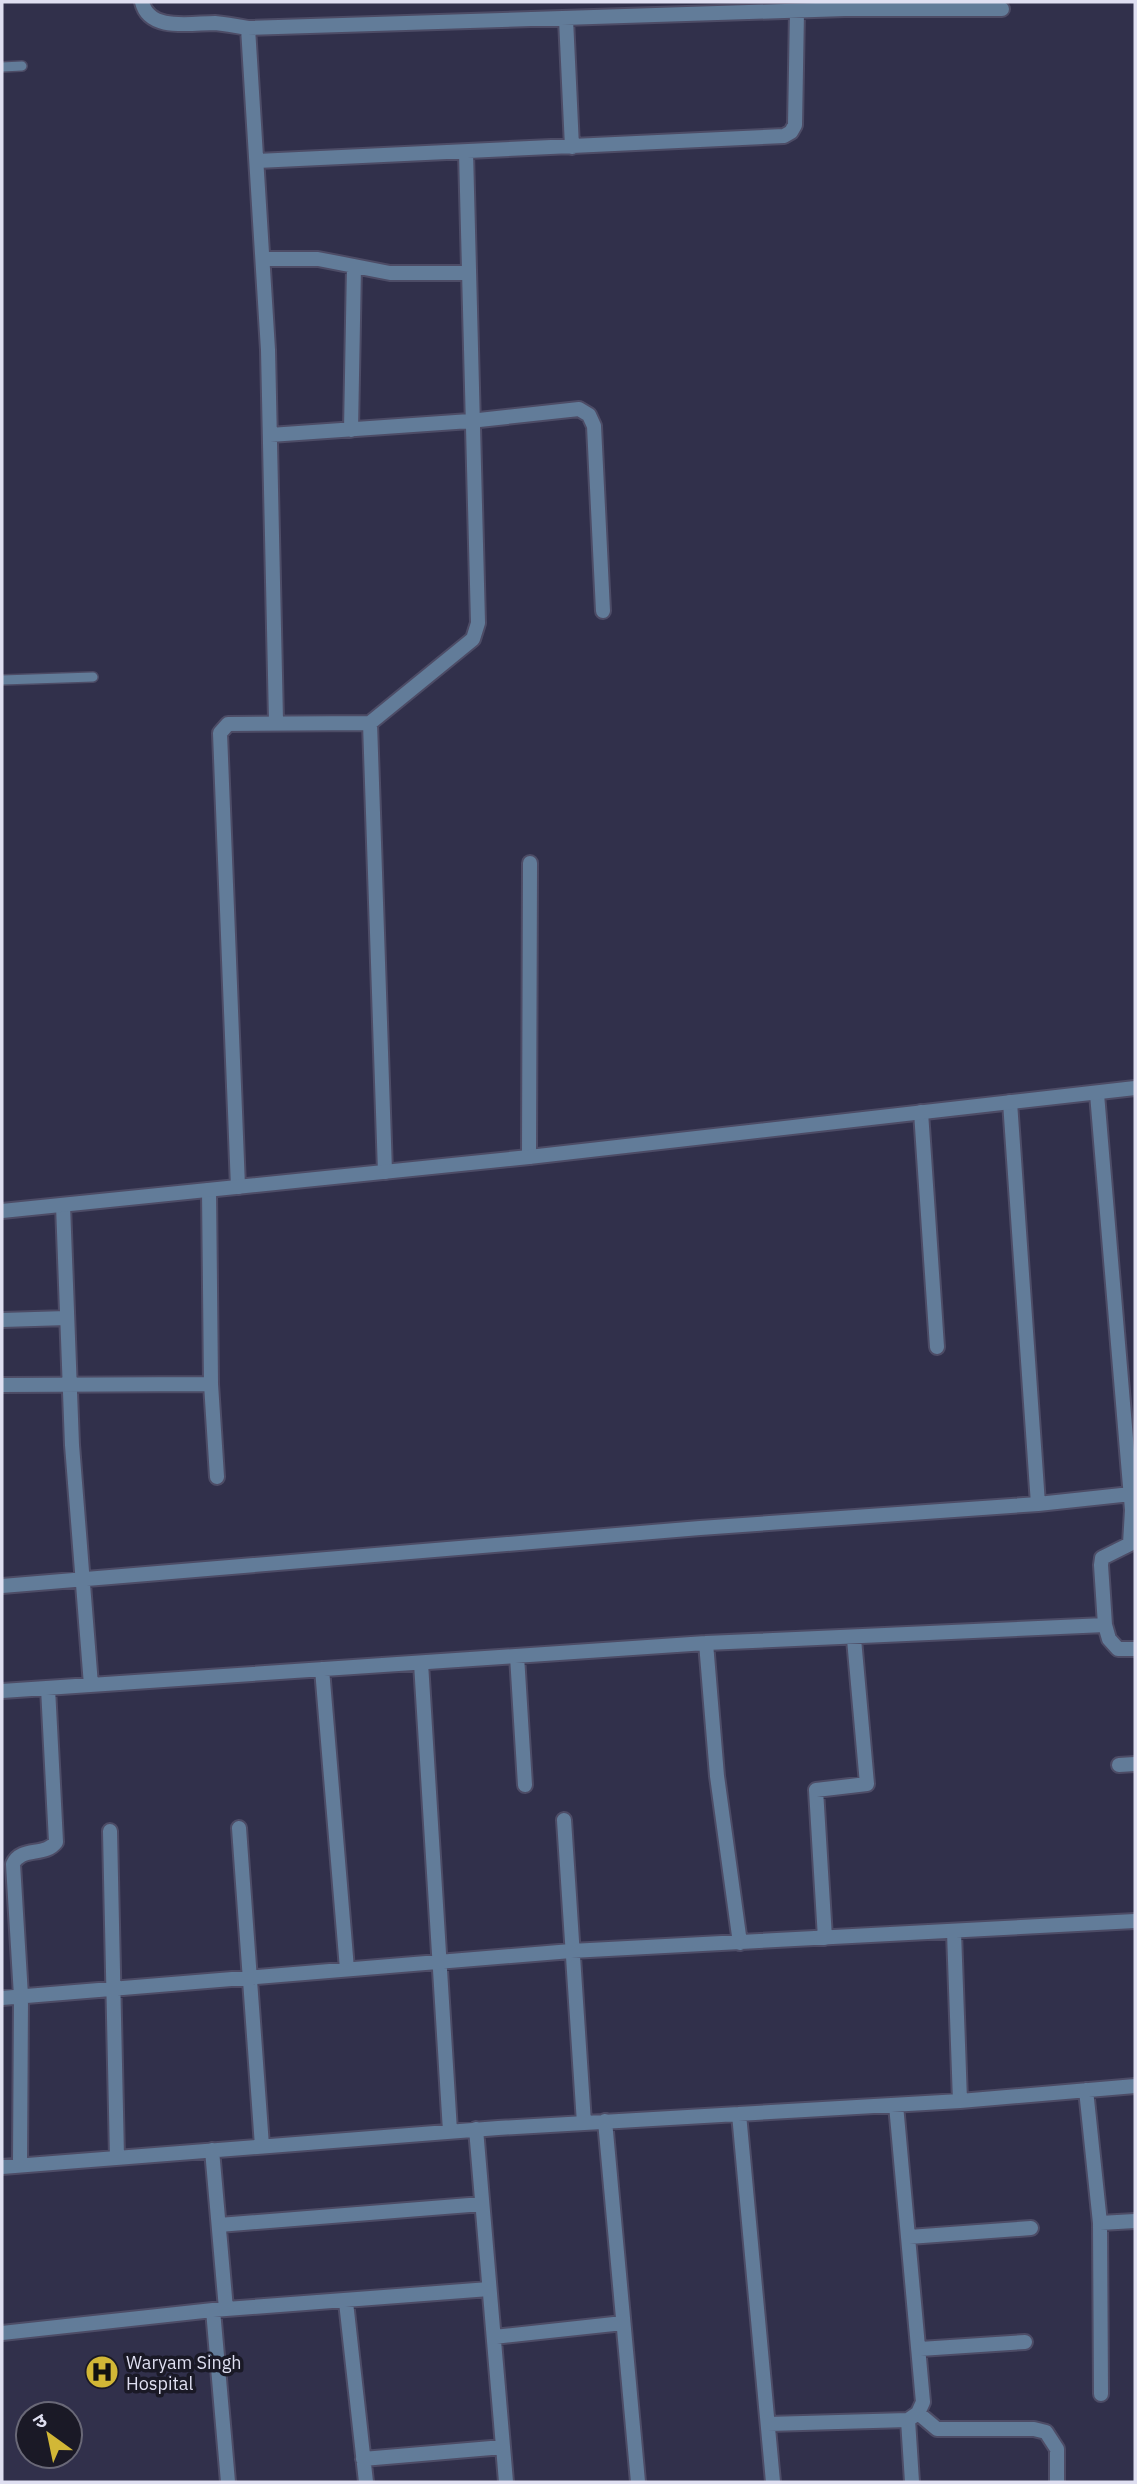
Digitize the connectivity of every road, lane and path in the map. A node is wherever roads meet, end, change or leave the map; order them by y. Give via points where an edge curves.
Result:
1 (142, 2) edge
2 (777, 7) edge
3 (1002, 9) dead end
4 (797, 11) junction
5 (566, 19) junction
6 (248, 29) junction
7 (22, 66) dead end
8 (2, 67) edge
9 (572, 147) junction
10 (466, 152) junction
11 (257, 160) junction
12 (263, 259) junction
13 (354, 266) junction
14 (468, 273) junction
15 (470, 421) junction
16 (351, 430) junction
17 (271, 435) junction
18 (603, 611) dead end
19 (93, 677) dead end
20 (2, 680) edge
21 (276, 721) junction
22 (370, 723) junction
23 (530, 863) dead end
24 (1135, 1088) edge
25 (1097, 1094) junction
26 (1010, 1102) junction
27 (921, 1112) junction
28 (529, 1157) junction
29 (385, 1172) junction
30 (238, 1187) junction
31 (209, 1190) junction
32 (63, 1205) junction
33 (2, 1212) edge
34 (67, 1318) junction
35 (2, 1320) edge
36 (937, 1347) dead end
37 (211, 1384) junction
38 (2, 1385) edge
39 (70, 1385) junction
40 (217, 1477) dead end
41 (1131, 1494) junction
42 (1038, 1504) junction
43 (81, 1580) junction
44 (2, 1586) edge
45 (1105, 1625) junction
46 (854, 1639) junction
47 (706, 1643) junction
48 (1135, 1649) edge
49 (517, 1656) junction
50 (421, 1663) junction
51 (322, 1670) junction
52 (91, 1685) junction
53 (48, 1688) junction
54 (2, 1691) edge
55 (1135, 1764) edge
56 (1119, 1765) dead end
57 (525, 1785) dead end
58 (564, 1820) dead end
59 (239, 1828) dead end
60 (110, 1830) dead end
61 (1135, 1921) edge
62 (954, 1933) junction
63 (825, 1938) junction
64 (740, 1943) junction
65 (571, 1951) junction
66 (441, 1962) junction
67 (347, 1969) junction
68 (250, 1977) junction
69 (112, 1989) junction
70 (21, 1996) junction
71 (2, 1998) edge
72 (1135, 2086) edge
73 (1086, 2090) junction
74 (960, 2101) junction
75 (897, 2105) junction
76 (739, 2114) junction
77 (605, 2122) junction
78 (584, 2123) junction
79 (475, 2129) junction
80 (450, 2131) junction
81 (262, 2146) junction
82 (212, 2150) junction
83 (117, 2158) junction
84 (20, 2165) junction
85 (2, 2167) edge
86 (482, 2204) junction
87 (1135, 2221) edge
88 (1100, 2224) junction
89 (219, 2225) junction
90 (1031, 2228) dead end
91 (909, 2237) junction
92 (489, 2289) junction
93 (346, 2302) junction
94 (220, 2309) junction
95 (624, 2323) junction
96 (2, 2333) edge
97 (494, 2337) junction
98 (1025, 2342) dead end
99 (920, 2349) junction
100 (1101, 2394) dead end
101 (913, 2416) junction
102 (768, 2424) junction
103 (503, 2447) junction
104 (363, 2459) junction
105 (228, 2482) edge
106 (366, 2482) edge
107 (506, 2482) edge
108 (638, 2482) edge
109 (773, 2482) edge
110 (912, 2482) edge
111 (1058, 2482) edge

1 - 6 street via 152,18 166,24 216,23
2 - 4 street
2 - 5 street
3 - 4 street
4 - 9 street via 791,132 784,136
5 - 6 street
5 - 9 street
6 - 11 street
7 - 8 lane
9 - 10 street
10 - 11 street
10 - 14 street
11 - 12 street
12 - 13 street via 318,259
12 - 17 street
13 - 14 street via 390,273
13 - 16 street
14 - 15 street
15 - 16 street
15 - 18 street via 579,409 589,415 594,426
15 - 22 street via 478,623 473,639
16 - 17 street
17 - 21 street
19 - 20 lane
21 - 22 street
21 - 30 street via 228,724 220,733
22 - 29 street
23 - 28 street
24 - 25 street
25 - 26 street
25 - 41 street
26 - 27 street
26 - 42 street
27 - 28 street
27 - 36 street
28 - 29 street
29 - 30 street
30 - 31 street
31 - 32 street
31 - 37 street
32 - 33 street
32 - 34 street
34 - 35 street
34 - 39 street
37 - 39 street
37 - 40 street
38 - 39 street
39 - 43 street
41 - 42 street
41 - 45 street via 1130,1544 1102,1558
42 - 43 street
43 - 44 street
43 - 52 street
45 - 46 street
45 - 48 street via 1112,1646
46 - 47 street
46 - 63 street via 867,1784 816,1790
47 - 49 street
47 - 64 street via 716,1776
49 - 50 street
49 - 57 street
50 - 51 street
50 - 66 street
51 - 52 street
51 - 67 street
52 - 53 street
53 - 54 street
53 - 70 street via 56,1842 46,1850 23,1853 13,1864
55 - 56 street
58 - 65 street
59 - 68 street
60 - 69 street
61 - 62 street
62 - 63 street
62 - 74 street
63 - 64 street
64 - 65 street
65 - 66 street
65 - 78 street
66 - 67 street
66 - 80 street
67 - 68 street
68 - 69 street
68 - 81 street
69 - 70 street
69 - 83 street
70 - 71 street
70 - 84 street
72 - 73 street
73 - 74 street
73 - 88 street
74 - 75 street
75 - 76 street
75 - 91 street
76 - 77 street
76 - 102 street
77 - 78 street
77 - 95 street
78 - 79 street
79 - 80 street
79 - 86 street
80 - 81 street
81 - 82 street
82 - 83 street
82 - 89 street
83 - 84 street
84 - 85 street
86 - 89 street
86 - 92 street
87 - 88 street
88 - 100 street
89 - 94 street
90 - 91 street
91 - 99 street
92 - 93 street
92 - 97 street
93 - 94 street
93 - 104 street
94 - 96 street
94 - 105 street
95 - 97 street
95 - 108 street
97 - 103 street
98 - 99 street
99 - 101 street via 923,2402
101 - 102 street
101 - 110 street
101 - 111 street via 937,2429 1046,2432 1057,2449
102 - 109 street
103 - 104 street
103 - 107 street
104 - 106 street

